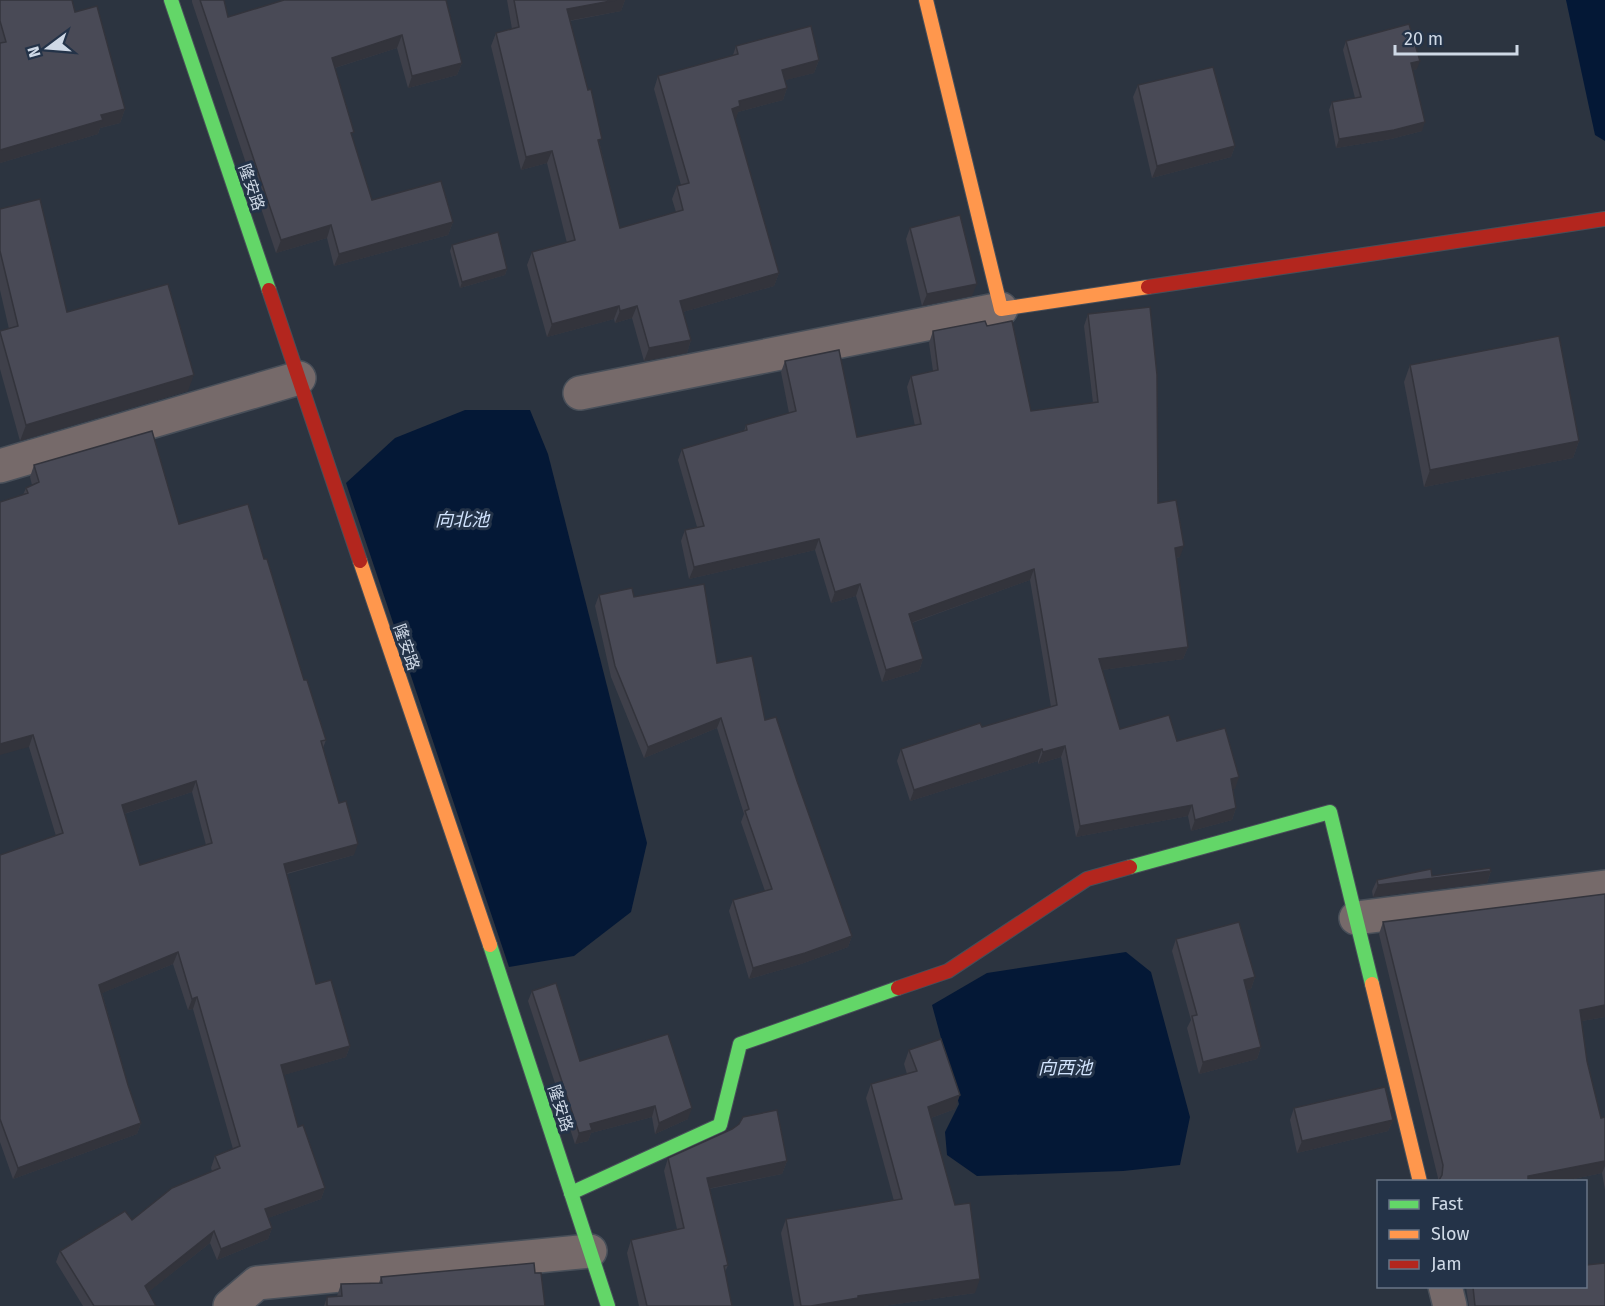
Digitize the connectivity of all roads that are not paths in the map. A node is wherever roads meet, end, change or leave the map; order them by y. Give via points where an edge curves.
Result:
1 (171, 0) edge
2 (926, 0) edge
3 (1605, 219) edge
4 (1001, 309) junction
5 (299, 378) junction
6 (580, 393) dead end
7 (0, 466) edge
8 (1605, 887) edge
9 (1356, 918) junction
10 (1420, 1180) edge
11 (571, 1193) junction
12 (590, 1251) junction
13 (1445, 1288) edge
14 (230, 1306) edge
15 (608, 1306) edge
16 (1450, 1306) edge

1 - 5 street, 隆安路
2 - 4 street
3 - 4 street
4 - 6 street
5 - 7 street
5 - 11 street, 隆安路
8 - 9 street
9 - 10 street
9 - 11 street via 1330,812 1087,879 948,971 740,1044 720,1125
11 - 12 street, 隆安路
12 - 14 street via 257,1282
12 - 15 street, 隆安路
13 - 16 street

